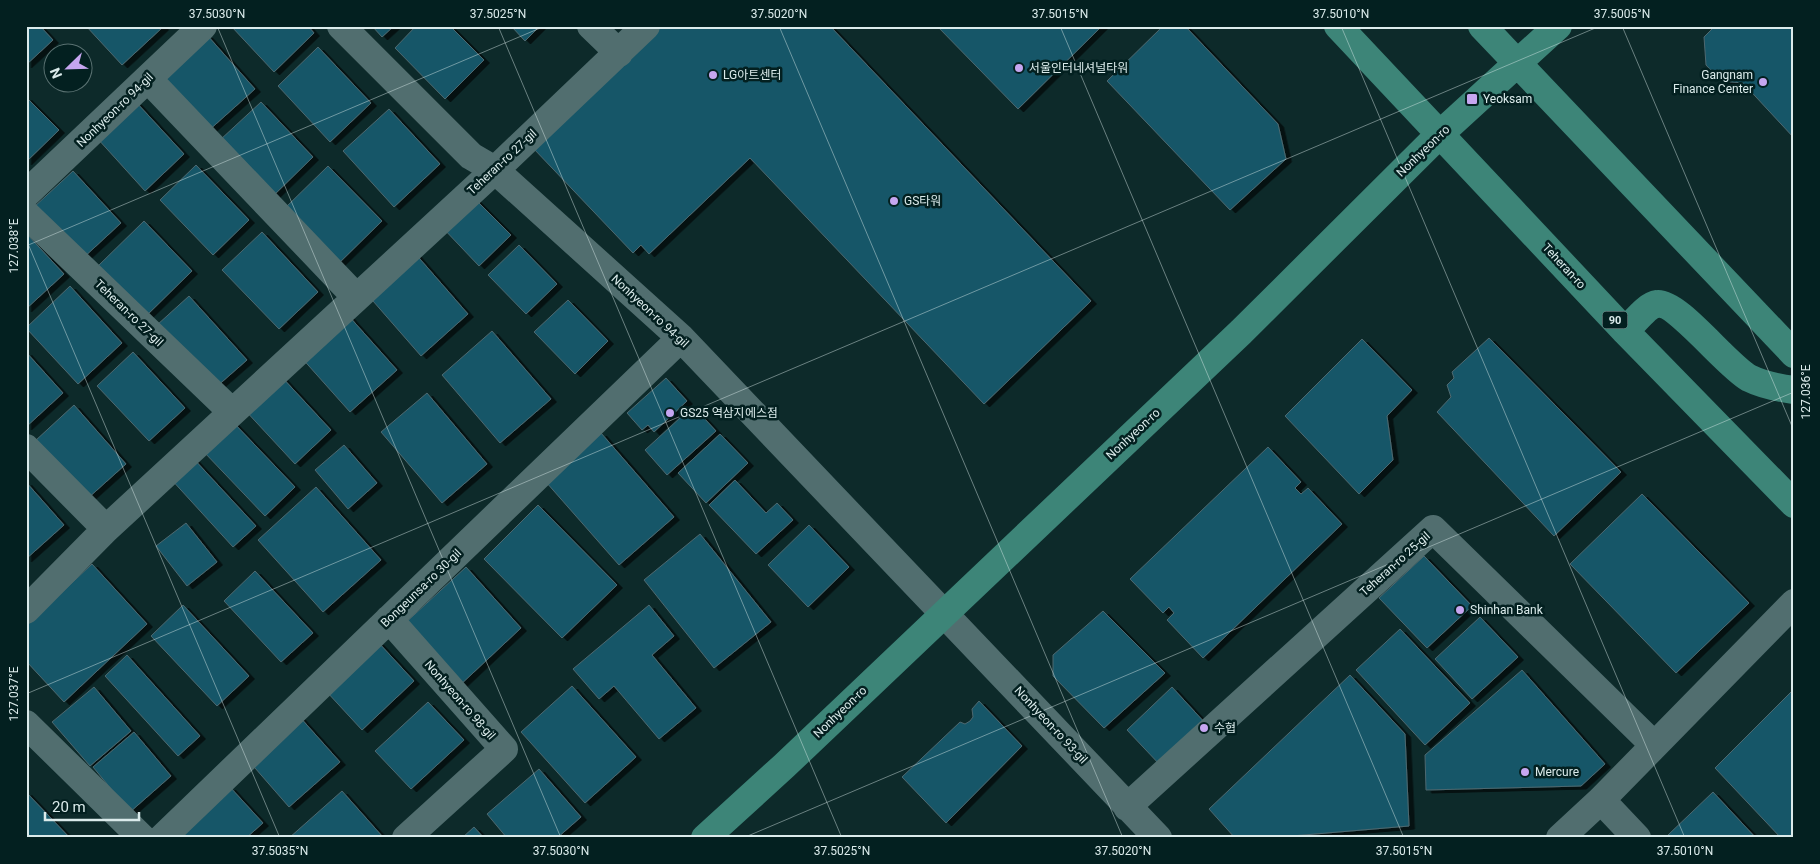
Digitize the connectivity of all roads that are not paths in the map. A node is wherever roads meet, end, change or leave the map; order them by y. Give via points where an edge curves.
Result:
1 (203, 26) edge
2 (341, 26) edge
3 (591, 26) edge
4 (646, 26) edge
5 (1338, 26) edge
6 (1482, 26) edge
7 (1558, 26) edge
8 (619, 54) junction
9 (1518, 63) junction
10 (148, 79) junction
11 (1440, 134) junction
12 (495, 170) junction
13 (26, 194) edge
14 (26, 214) edge
15 (356, 297) junction
16 (1625, 331) junction
17 (681, 338) junction
18 (1794, 354) edge
19 (1794, 390) edge
20 (231, 411) junction
21 (26, 448) edge
22 (1794, 504) edge
23 (106, 529) junction
24 (1794, 603) edge
25 (26, 610) edge
26 (944, 612) junction
27 (389, 619) junction
28 (26, 724) edge
29 (1654, 745) junction
30 (1601, 800) junction
31 (1127, 807) junction
32 (142, 838) edge
33 (162, 838) edge
34 (406, 838) edge
35 (706, 838) edge
36 (1158, 838) edge
37 (1560, 838) edge
38 (1637, 838) edge

1 - 10 street, Nonhyeon-ro 94-gil
2 - 12 street, Nonhyeon-ro 94-gil via 471,156
3 - 8 street
4 - 8 street, Teheran-ro 27-gil
5 - 11 main road, Teheran-ro / 90
6 - 9 main road
7 - 9 main road, Nonhyeon-ro
8 - 12 street, Teheran-ro 27-gil
9 - 11 main road, Nonhyeon-ro
9 - 18 main road
10 - 13 street, Nonhyeon-ro 94-gil
10 - 15 street
11 - 16 main road, Teheran-ro / 90
11 - 26 main road, Nonhyeon-ro via 1248,325
12 - 15 street, Teheran-ro 27-gil
12 - 17 street, Nonhyeon-ro 94-gil
14 - 20 street, Teheran-ro 27-gil
15 - 20 street, Teheran-ro 27-gil
16 - 19 main road via 1650,306 1666,304 1749,378 1776,388
16 - 22 main road, Teheran-ro / 90
17 - 26 street, Nonhyeon-ro 94-gil
17 - 27 street, Bongeunsa-ro 30-gil
20 - 23 street, Teheran-ro 27-gil
21 - 23 street
23 - 25 street, Teheran-ro 27-gil
24 - 29 street
26 - 31 street, Nonhyeon-ro 93-gil
26 - 35 main road, Nonhyeon-ro
27 - 33 street, Bongeunsa-ro 30-gil
27 - 34 street, Nonhyeon-ro 98-gil via 504,750
28 - 32 street
29 - 30 street
29 - 31 street, Teheran-ro 25-gil via 1433,529
30 - 37 street
30 - 38 street
31 - 36 street, Nonhyeon-ro 93-gil

